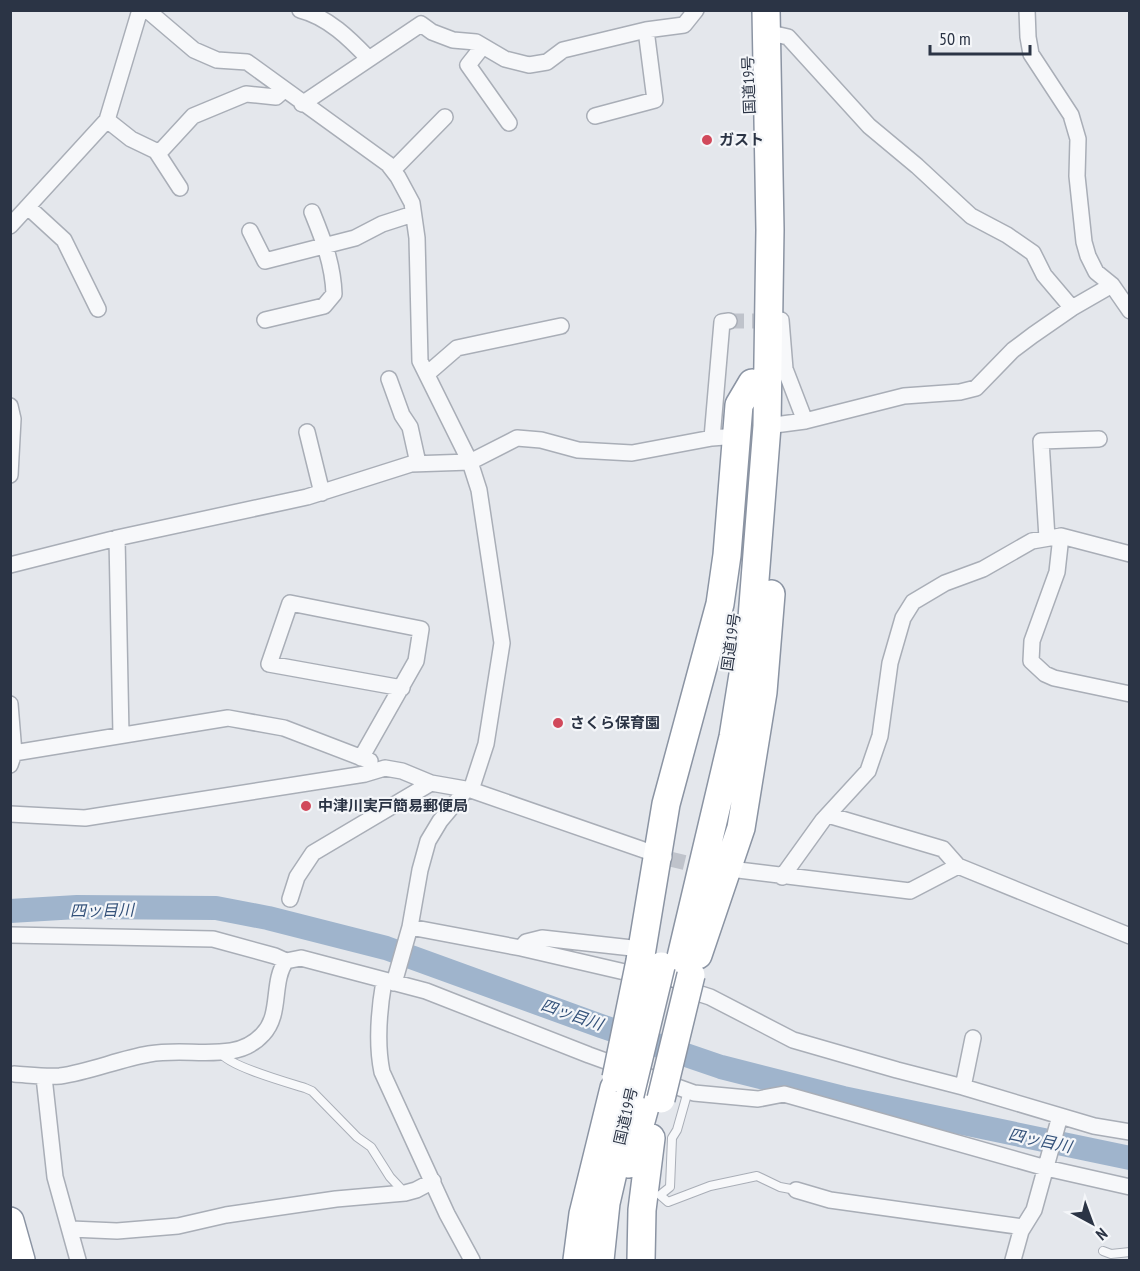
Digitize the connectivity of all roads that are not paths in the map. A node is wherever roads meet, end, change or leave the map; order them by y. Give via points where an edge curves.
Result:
1 (140, 10) edge
2 (147, 10) edge
3 (300, 10) edge
4 (696, 10) edge
5 (747, 10) edge
6 (1027, 10) edge
7 (766, 21) edge
8 (646, 30) junction
9 (483, 46) junction
10 (369, 59) junction
11 (284, 90) junction
12 (302, 104) junction
13 (595, 116) dead end
14 (445, 117) dead end
15 (106, 120) junction
16 (508, 123) dead end
17 (158, 154) junction
18 (393, 170) junction
19 (180, 188) dead end
20 (28, 207) junction
21 (312, 212) dead end
22 (413, 214) junction
23 (10, 226) edge
24 (250, 231) dead end
25 (326, 245) junction
26 (1112, 285) junction
27 (1072, 308) junction
28 (98, 309) dead end
29 (1130, 311) edge
30 (265, 320) dead end
31 (781, 320) dead end
32 (729, 321) dead end
33 (561, 326) dead end
34 (427, 374) junction
35 (389, 379) dead end
36 (752, 383) junction
37 (11, 415) edge
38 (805, 421) junction
39 (767, 426) junction
40 (307, 432) dead end
41 (724, 437) junction
42 (1099, 439) dead end
43 (470, 462) junction
44 (418, 463) junction
45 (10, 475) edge
46 (322, 493) junction
47 (1054, 537) junction
48 (117, 538) junction
49 (1130, 554) edge
50 (10, 565) edge
51 (402, 688) junction
52 (1130, 694) edge
53 (10, 704) edge
54 (121, 735) junction
55 (361, 758) junction
56 (12, 759) edge
57 (385, 768) junction
58 (431, 783) junction
59 (468, 790) junction
60 (10, 814) edge
61 (828, 815) junction
62 (664, 857) junction
63 (958, 866) junction
64 (719, 869) junction
65 (782, 877) junction
66 (290, 899) dead end
67 (409, 929) junction
68 (10, 935) edge
69 (1130, 936) edge
70 (520, 948) junction
71 (286, 961) junction
72 (662, 965) junction
73 (392, 978) junction
74 (973, 1038) dead end
75 (221, 1052) junction
76 (14, 1074) dead end
77 (44, 1077) junction
78 (963, 1087) junction
79 (688, 1091) junction
80 (638, 1095) junction
81 (1060, 1116) junction
82 (1130, 1132) edge
83 (1046, 1168) junction
84 (433, 1181) junction
85 (1130, 1187) edge
86 (796, 1190) joint
87 (405, 1192) junction
88 (10, 1221) edge
89 (1023, 1227) junction
90 (71, 1229) junction
91 (1103, 1251) dead end
92 (1130, 1252) edge
93 (21, 1260) edge
94 (78, 1260) edge
95 (472, 1260) edge
96 (577, 1260) edge
97 (600, 1260) edge
98 (619, 1260) edge
99 (641, 1260) edge
100 (1012, 1260) edge

1 - 15 street
2 - 11 street via 194,50 217,60 247,62
3 - 10 street via 327,22
4 - 8 street via 684,26
5 - 36 highway, 国道19号 via 753,225
6 - 26 street via 1031,54 1071,115 1078,139 1077,176 1088,256 1096,272
7 - 27 street via 788,37 869,126 971,216 1033,253 1044,275
7 - 39 highway, 国道19号 via 770,230
8 - 9 street via 563,50 547,62 529,65 505,59
8 - 13 street via 655,100
9 - 10 street via 453,40 421,24
9 - 16 street via 468,65
10 - 12 street
11 - 12 street
11 - 17 street via 276,97 246,94 193,116
12 - 18 street
14 - 18 street
15 - 17 street
15 - 20 street
17 - 19 street
18 - 22 street via 412,203
20 - 23 street
20 - 28 street via 64,240
21 - 25 street
22 - 25 street via 355,238
22 - 34 street via 420,361
24 - 25 street via 265,261
25 - 30 street via 334,294 324,306
26 - 27 street
26 - 29 street
27 - 38 street via 1013,350 976,388 904,396
31 - 38 street via 784,369
32 - 41 street via 722,322
33 - 34 street via 457,348
34 - 43 street
35 - 44 street via 410,427
36 - 41 highway
36 - 72 highway, 国道19号 via 744,539 722,706
37 - 45 street
38 - 39 street
39 - 64 highway via 776,489 763,692 741,828
39 - 72 highway, 国道19号 via 752,618 733,737
40 - 46 street
41 - 43 street via 632,453 578,450 517,438
41 - 62 highway via 727,555 720,604 666,804
42 - 47 street via 1041,441
43 - 44 street
43 - 59 street via 483,508 502,643 486,744
44 - 46 street
46 - 48 street
47 - 49 street
47 - 52 street via 1057,572 1032,641 1031,661 1054,678
47 - 61 street via 1032,541 913,602 903,618 890,663 880,736 871,764
48 - 50 street
48 - 54 street
51 - 51 street via 269,664 290,603 421,629 416,661
51 - 55 street
53 - 56 street
54 - 55 street via 228,718 284,728
54 - 56 street
55 - 57 street
57 - 58 street
57 - 60 street via 85,818
58 - 59 street
58 - 66 street via 313,853 297,877
59 - 62 street
59 - 67 street via 428,841
61 - 63 street via 943,849
61 - 65 street
62 - 72 highway
63 - 65 street via 910,891
63 - 69 street
64 - 65 street
64 - 72 highway
67 - 70 street
67 - 73 street
68 - 71 street via 213,939
70 - 72 street via 542,938
70 - 78 street via 621,970 710,997 793,1040
71 - 73 street via 301,958
71 - 75 street via 265,1033 242,1048
72 - 80 highway, 国道19号, bridge
73 - 79 street
73 - 84 street via 381,1001 382,1072
74 - 78 street
75 - 77 street via 149,1053
75 - 87 lane via 224,1059 312,1091 371,1147
76 - 77 street
77 - 90 street via 56,1177
78 - 81 street
79 - 83 street via 759,1099 784,1094
79 - 86 lane via 672,1138 670,1187 660,1195 668,1202 710,1186 757,1176
80 - 96 highway via 583,1214
80 - 97 highway, 国道19号 via 606,1203
80 - 98 highway, 国道19号
80 - 99 highway via 648,1150
81 - 82 street
81 - 83 street
83 - 85 street
83 - 89 street via 1034,1210
84 - 87 street
84 - 95 street
86 - 89 street via 830,1200
87 - 90 street via 248,1212 178,1226 117,1231
88 - 93 highway
89 - 100 street
90 - 94 street
91 - 92 lane

